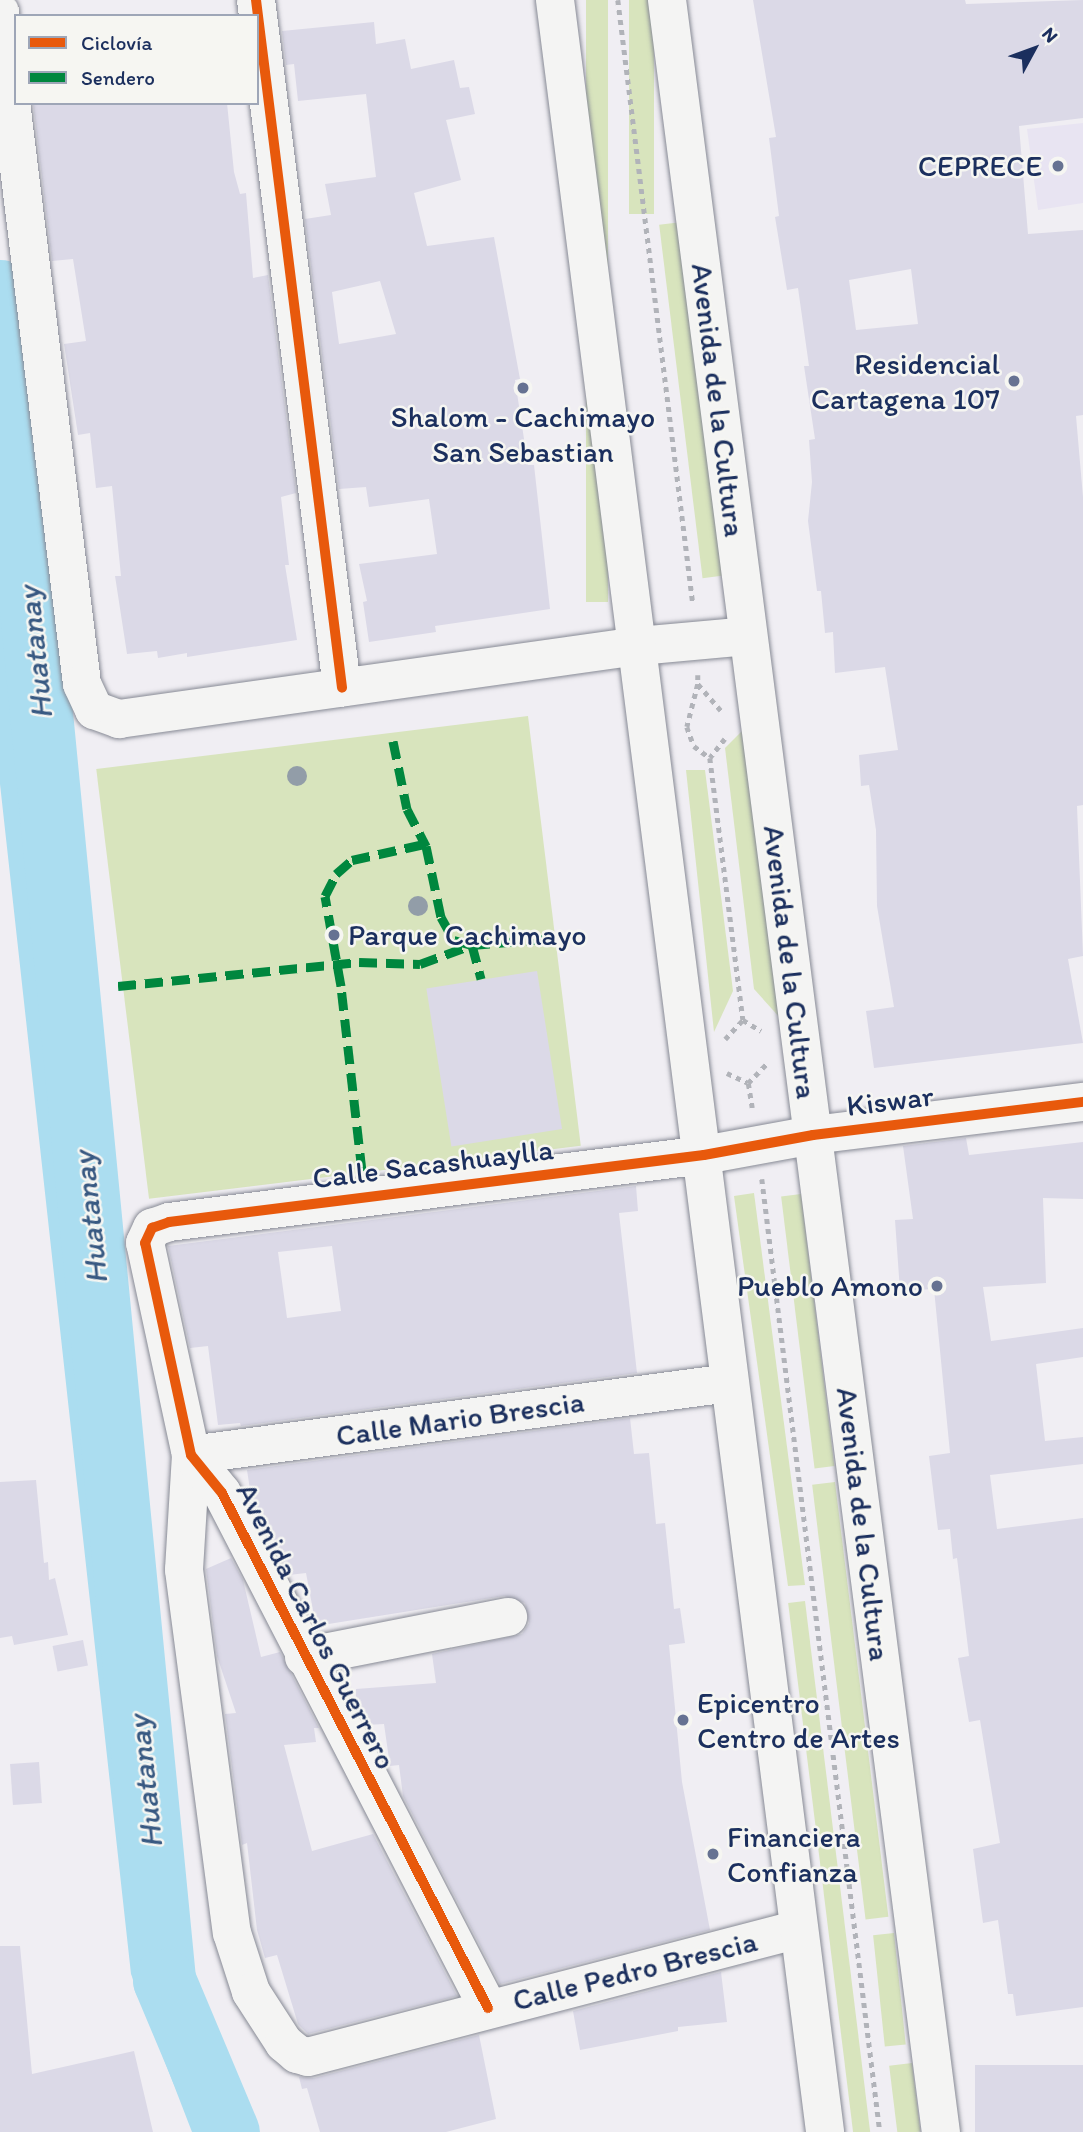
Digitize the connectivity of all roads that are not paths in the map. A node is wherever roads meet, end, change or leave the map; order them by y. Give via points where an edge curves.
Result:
1 (555, 0) edge
2 (667, 0) edge
3 (0, 12) edge
4 (259, 24) edge
5 (748, 636) junction
6 (638, 646) junction
7 (342, 688) junction
8 (1083, 1102) edge
9 (813, 1135) junction
10 (704, 1155) junction
11 (169, 1222) joint
12 (729, 1383) junction
13 (191, 1455) junction
14 (508, 1617) dead end
15 (303, 1657) junction
16 (799, 1929) junction
17 (488, 2008) junction
18 (825, 2132) edge
19 (941, 2132) edge

1 - 6 main road
2 - 5 main road, Avenida de la Cultura
3 - 7 main road via 82,684 94,709 119,719
4 - 7 main road
5 - 6 main road
5 - 9 main road, Avenida de la Cultura
6 - 7 main road
6 - 10 main road
8 - 9 main road, Kiswar
9 - 10 main road, Kiswar
9 - 19 main road, Avenida de la Cultura
10 - 11 main road, Calle Sacashuaylla
10 - 12 main road
11 - 13 main road, Avenida Carlos Guerrero via 152,1228 145,1243
12 - 13 main road, Calle Mario Brescia
12 - 16 main road
13 - 15 main road, Avenida Carlos Guerrero via 222,1493
13 - 17 main road, Calle Pedro Brescia via 184,1570 232,1933 251,1992 284,2043 308,2057
14 - 15 main road
15 - 17 main road, Avenida Carlos Guerrero
16 - 17 main road, Calle Pedro Brescia
16 - 18 main road

